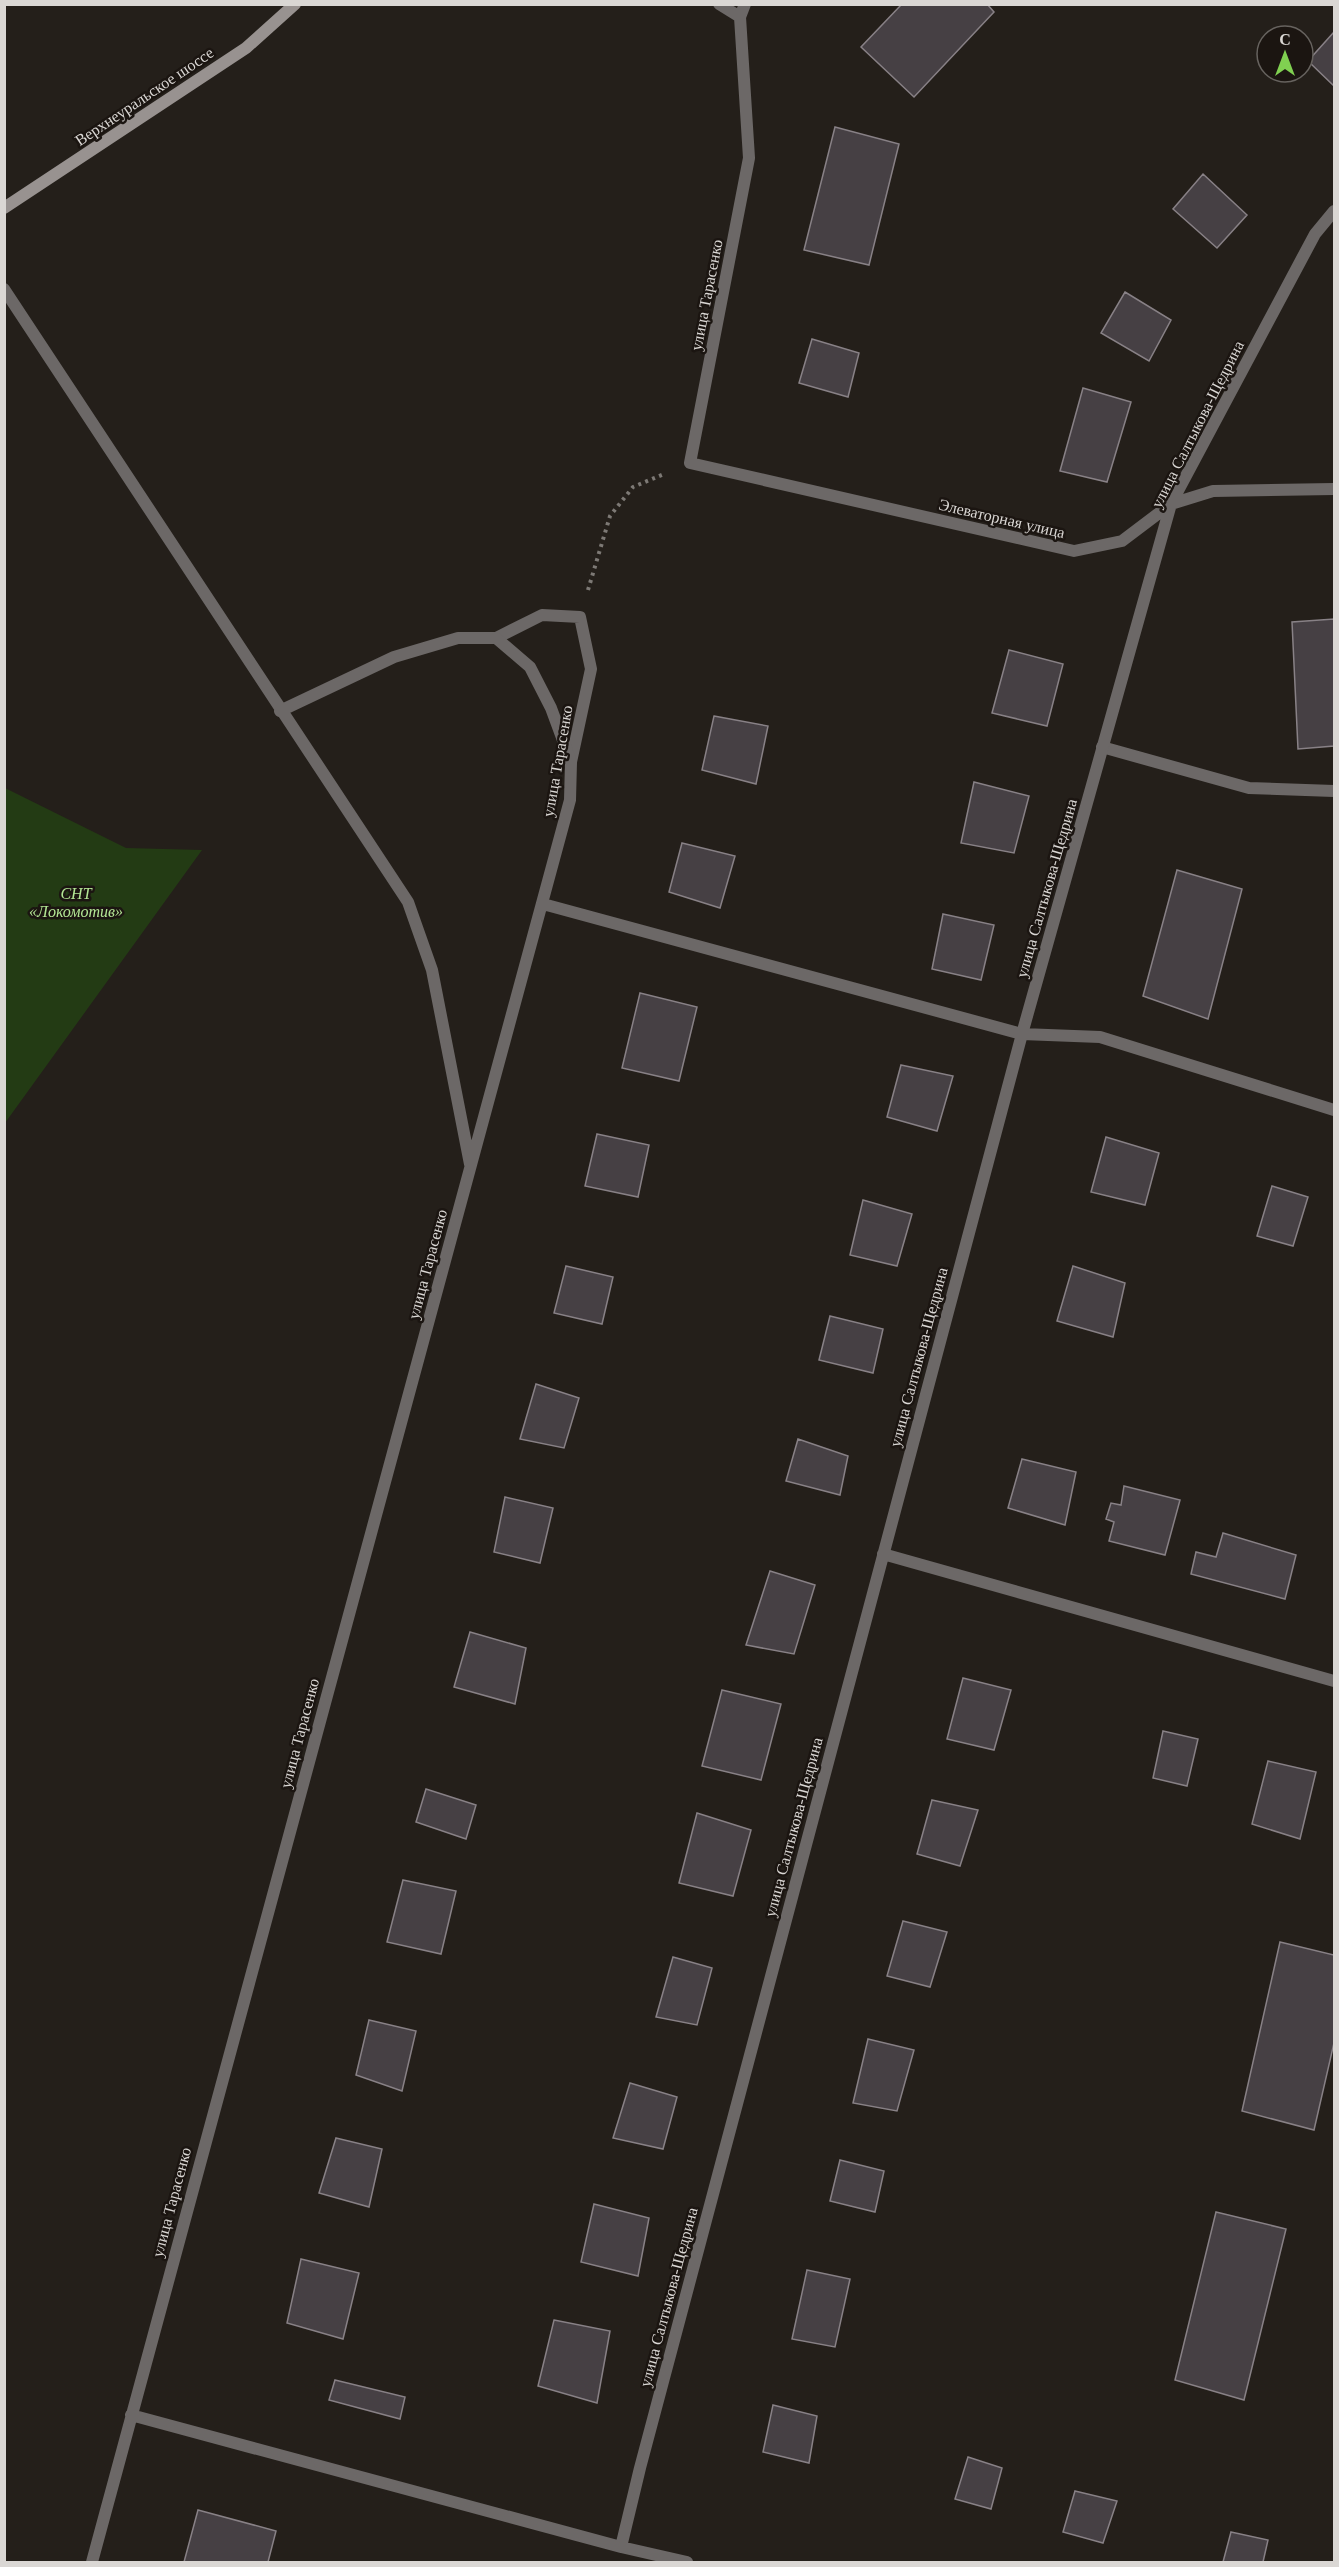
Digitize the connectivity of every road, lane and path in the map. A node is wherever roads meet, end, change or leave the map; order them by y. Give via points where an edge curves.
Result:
1 (296, 4) edge
2 (719, 4) edge
3 (743, 11) edge
4 (4, 208) edge
5 (1335, 211) edge
6 (4, 289) edge
7 (690, 463) junction
8 (1335, 489) edge
9 (1171, 504) junction
10 (580, 617) junction
11 (496, 638) junction
12 (280, 711) junction
13 (1102, 747) junction
14 (571, 762) junction
15 (1335, 791) edge
16 (543, 904) junction
17 (1022, 1034) junction
18 (1335, 1110) edge
19 (471, 1166) junction
20 (883, 1554) junction
21 (1335, 1681) edge
22 (130, 2415) junction
23 (621, 2547) junction
24 (92, 2562) edge
25 (687, 2562) edge

1 - 4 main road, Верхнеуральское шоссе via 246,48
2 - 3 street
3 - 7 street, улица Тарасенко via 749,158
5 - 9 street, улица Салтыкова-Щедрина via 1315,234
6 - 12 street
7 - 9 street, Элеваторная улица via 1074,551 1122,541
7 - 10 path via 633,487 610,516
8 - 9 street, Элеваторная улица via 1213,491
9 - 13 street, улица Салтыкова-Щедрина
10 - 11 street via 542,615
10 - 14 street, улица Тарасенко via 591,669
11 - 12 street via 458,638 394,657
11 - 14 street via 530,667 551,708
12 - 19 street via 408,902 432,970
13 - 15 street via 1249,788
13 - 17 street, улица Салтыкова-Щедрина
14 - 16 street, улица Тарасенко via 570,800
16 - 17 street
16 - 19 street, улица Тарасенко
17 - 18 street via 1100,1037
17 - 20 street, улица Салтыкова-Щедрина
19 - 22 street, улица Тарасенко
20 - 21 street
20 - 23 street, улица Салтыкова-Щедрина
22 - 23 street
22 - 24 street, улица Тарасенко
23 - 25 street

